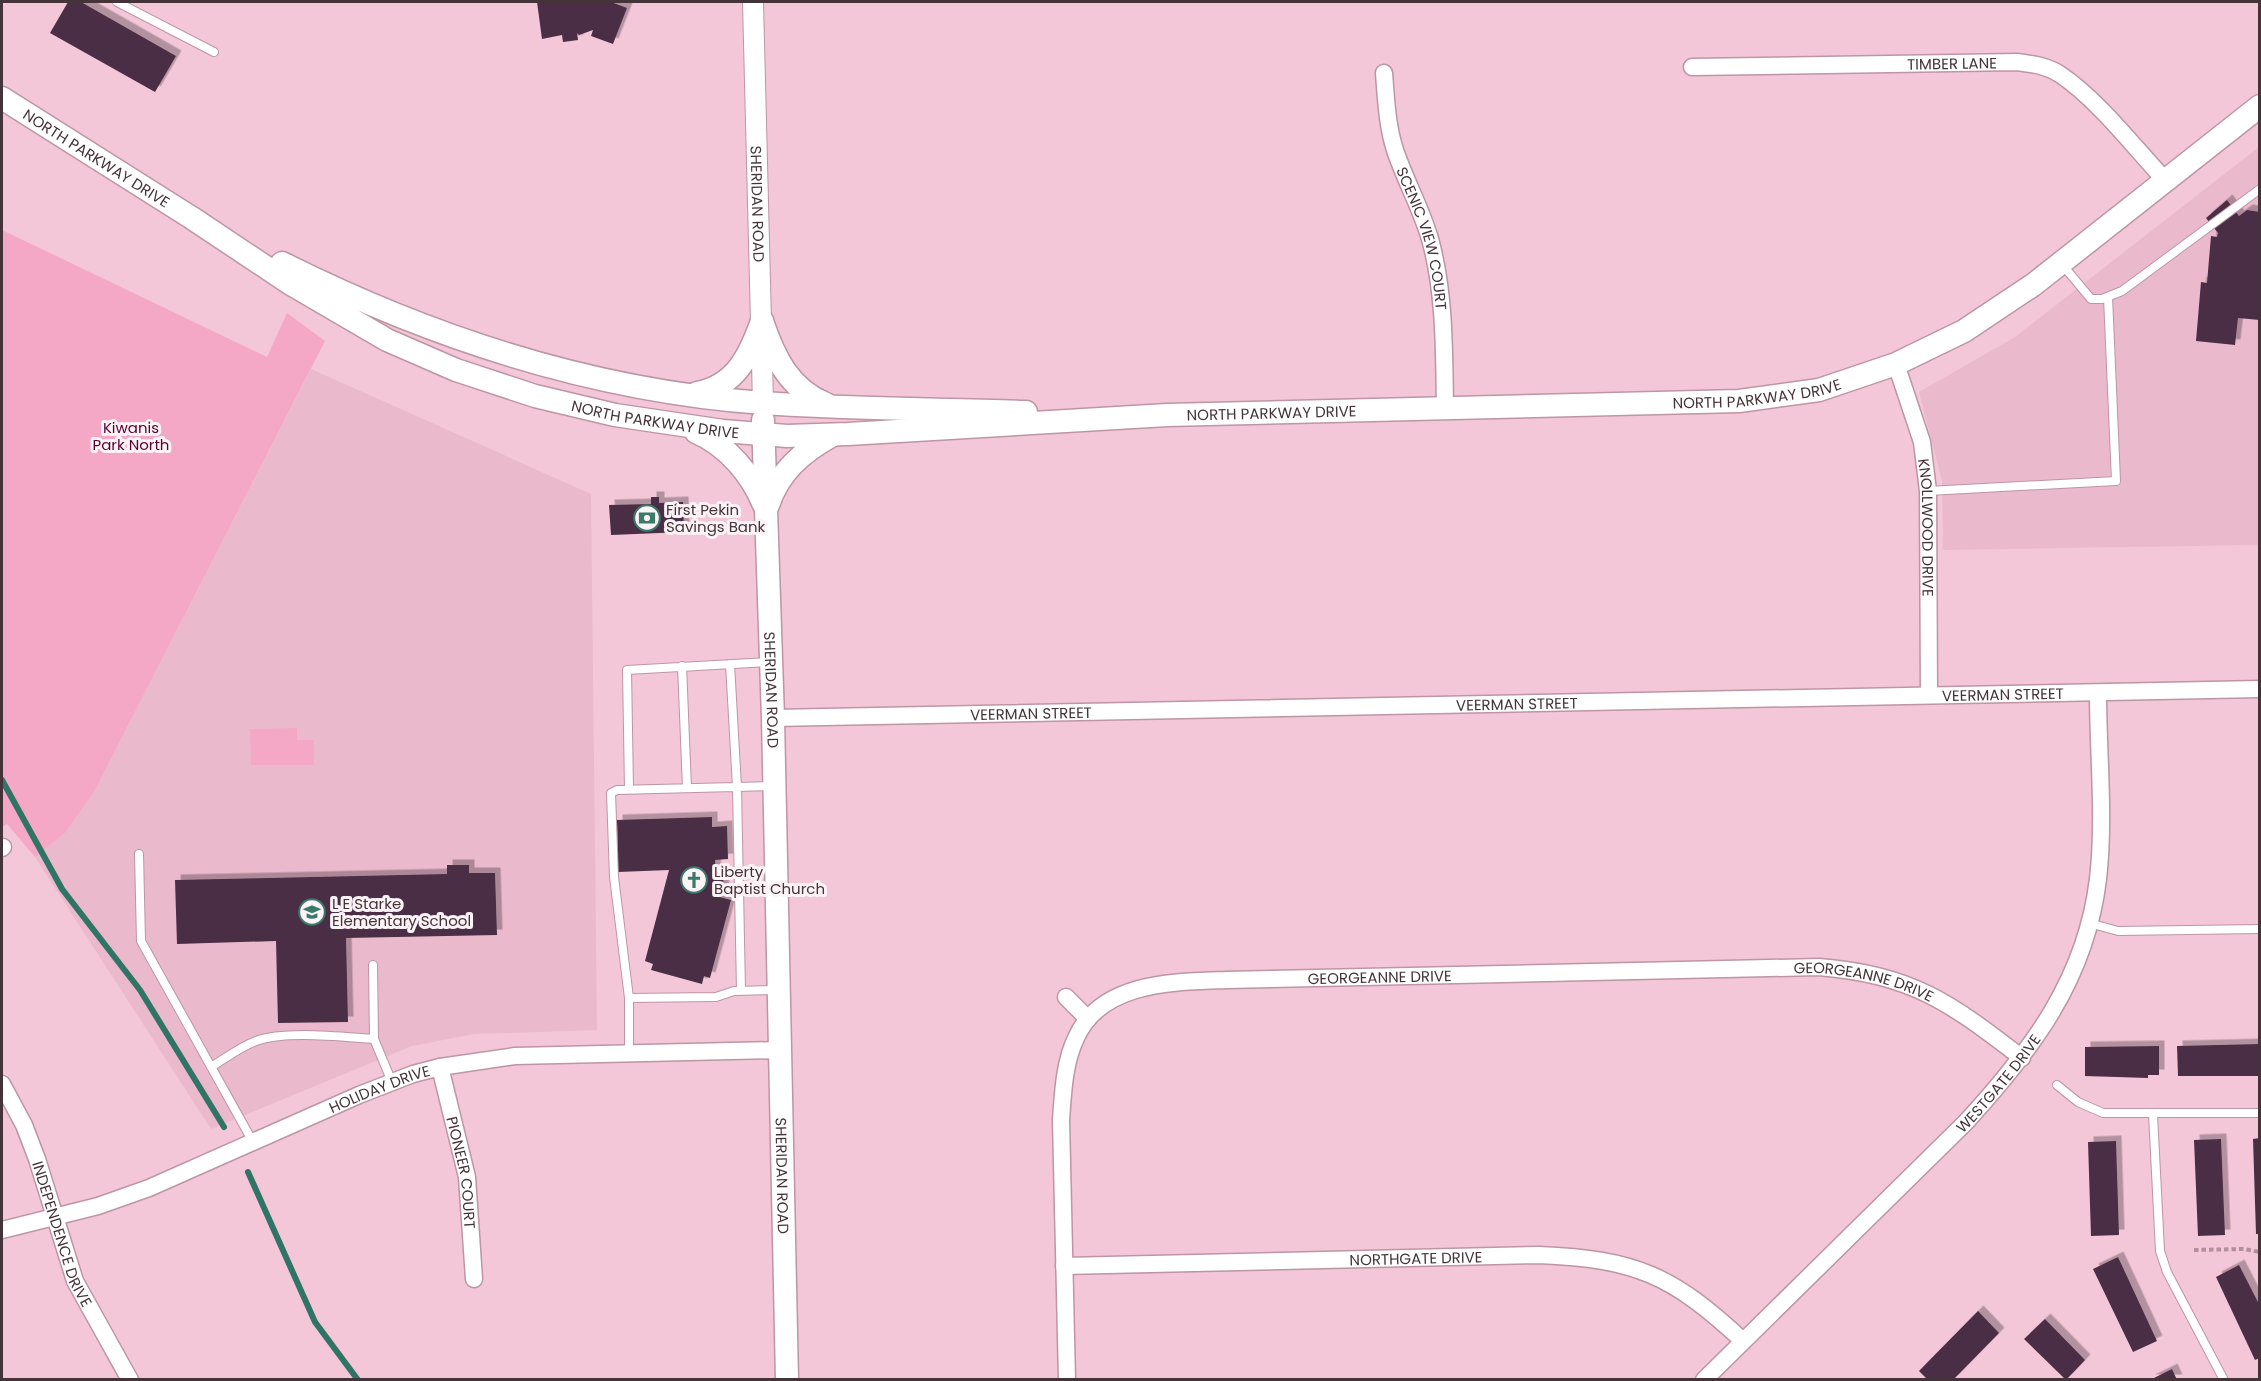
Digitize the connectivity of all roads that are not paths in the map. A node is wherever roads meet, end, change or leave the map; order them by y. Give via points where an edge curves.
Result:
1 (117, 2) edge
2 (753, 2) edge
3 (214, 52) dead end
4 (1692, 67) dead end
5 (1384, 73) dead end
6 (2, 98) edge
7 (2258, 110) edge
8 (2165, 180) junction
9 (2259, 189) edge
10 (192, 218) junction
11 (2061, 262) junction
12 (2108, 297) junction
13 (762, 321) junction
14 (1896, 364) junction
15 (690, 394) junction
16 (763, 403) junction
17 (831, 406) junction
18 (1444, 407) junction
19 (1167, 416) junction
20 (684, 426) junction
21 (764, 434) junction
22 (834, 435) junction
23 (1928, 491) junction
24 (766, 512) junction
25 (771, 662) junction
26 (730, 664) junction
27 (682, 666) junction
28 (2259, 689) edge
29 (2098, 693) junction
30 (1929, 695) junction
31 (773, 718) junction
32 (774, 786) junction
33 (737, 787) junction
34 (687, 788) junction
35 (629, 789) junction
36 (139, 854) dead end
37 (2089, 922) junction
38 (2259, 929) edge
39 (373, 965) dead end
40 (778, 990) junction
41 (741, 991) junction
42 (1066, 997) dead end
43 (629, 998) junction
44 (1088, 1019) junction
45 (374, 1040) junction
46 (779, 1050) junction
47 (629, 1054) junction
48 (2022, 1058) junction
49 (440, 1066) junction
50 (211, 1067) junction
51 (392, 1082) junction
52 (2, 1084) edge
53 (2057, 1084) dead end
54 (2259, 1113) edge
55 (2153, 1114) junction
56 (253, 1143) junction
57 (54, 1218) junction
58 (2, 1230) edge
59 (1064, 1266) junction
60 (474, 1279) dead end
61 (1743, 1341) junction
62 (130, 1380) edge
63 (787, 1380) edge
64 (1067, 1380) edge
65 (1704, 1380) edge
66 (2224, 1380) edge

1 - 3 lane
2 - 13 street, SHERIDAN ROAD
4 - 8 street, TIMBER LANE via 2017,62 2039,65 2061,74 2086,96
5 - 18 street, SCENIC VIEW COURT via 1394,147 1424,222 1438,275
6 - 10 main road, NORTH PARKWAY DRIVE
7 - 8 main road, NORTH PARKWAY DRIVE
8 - 11 main road, NORTH PARKWAY DRIVE
9 - 12 lane via 2122,291
10 - 15 main road, NORTH PARKWAY DRIVE via 373,306 473,345 569,371
10 - 20 main road, NORTH PARKWAY DRIVE via 365,329 436,362 587,410
11 - 12 lane via 2091,299
11 - 14 main road, NORTH PARKWAY DRIVE via 1995,312
12 - 23 lane via 2116,481
13 - 15 main road via 737,372 709,391
13 - 16 street, SHERIDAN ROAD
13 - 17 main road via 784,373 811,398
14 - 18 main road, NORTH PARKWAY DRIVE via 1819,390 1739,401
14 - 23 street, KNOLLWOOD DRIVE via 1922,442
15 - 16 main road, NORTH PARKWAY DRIVE
16 - 17 main road, NORTH PARKWAY DRIVE
16 - 21 main road, SHERIDAN ROAD
17 - 19 main road, NORTH PARKWAY DRIVE
18 - 19 main road, NORTH PARKWAY DRIVE
19 - 22 main road, NORTH PARKWAY DRIVE
20 - 21 main road, NORTH PARKWAY DRIVE
20 - 24 main road via 732,456 758,492
21 - 22 main road, NORTH PARKWAY DRIVE
21 - 24 main road, SHERIDAN ROAD
22 - 24 main road via 797,458 772,495
23 - 30 street, KNOLLWOOD DRIVE
24 - 25 main road, SHERIDAN ROAD
25 - 26 lane
25 - 31 main road, SHERIDAN ROAD
26 - 27 lane
26 - 33 lane
27 - 34 lane
27 - 35 lane via 627,670
28 - 29 street, VEERMAN STREET
29 - 30 street, VEERMAN STREET
29 - 37 street, WESTGATE DRIVE via 2100,847
30 - 31 street, VEERMAN STREET
31 - 32 main road, SHERIDAN ROAD
32 - 33 lane
32 - 40 main road, SHERIDAN ROAD
33 - 34 lane
33 - 41 lane
34 - 35 lane
35 - 43 lane via 611,793 614,877
36 - 50 lane via 141,941
37 - 38 lane via 2118,931
37 - 48 street, WESTGATE DRIVE via 2067,987
39 - 45 lane
40 - 41 lane
40 - 46 main road, SHERIDAN ROAD
41 - 43 lane via 716,997
42 - 44 street
43 - 47 lane
44 - 48 street, GEORGEANNE DRIVE via 1115,998 1138,989 1184,981 1819,967 1859,970 1910,984 1954,1007
44 - 59 street, GEORGEANNE DRIVE via 1076,1038 1063,1092
45 - 50 lane via 327,1036 271,1038 245,1046
45 - 51 lane
46 - 47 street, HOLIDAY DRIVE
46 - 63 main road, SHERIDAN ROAD
47 - 49 street, HOLIDAY DRIVE via 514,1056
48 - 61 street, WESTGATE DRIVE via 1966,1122
49 - 51 street, HOLIDAY DRIVE
49 - 60 street, PIONEER COURT via 467,1177
50 - 56 lane
51 - 56 street, HOLIDAY DRIVE
52 - 57 street, INDEPENDENCE DRIVE via 24,1125
53 - 55 lane via 2095,1111
54 - 55 lane
55 - 66 lane via 2160,1251 2181,1301
56 - 57 street, HOLIDAY DRIVE via 149,1188
57 - 58 street, HOLIDAY DRIVE
57 - 62 street, INDEPENDENCE DRIVE via 75,1281
59 - 61 street, NORTHGATE DRIVE via 1588,1257 1630,1265 1666,1281 1706,1308
59 - 64 street, GEORGEANNE DRIVE
61 - 65 street, WESTGATE DRIVE

